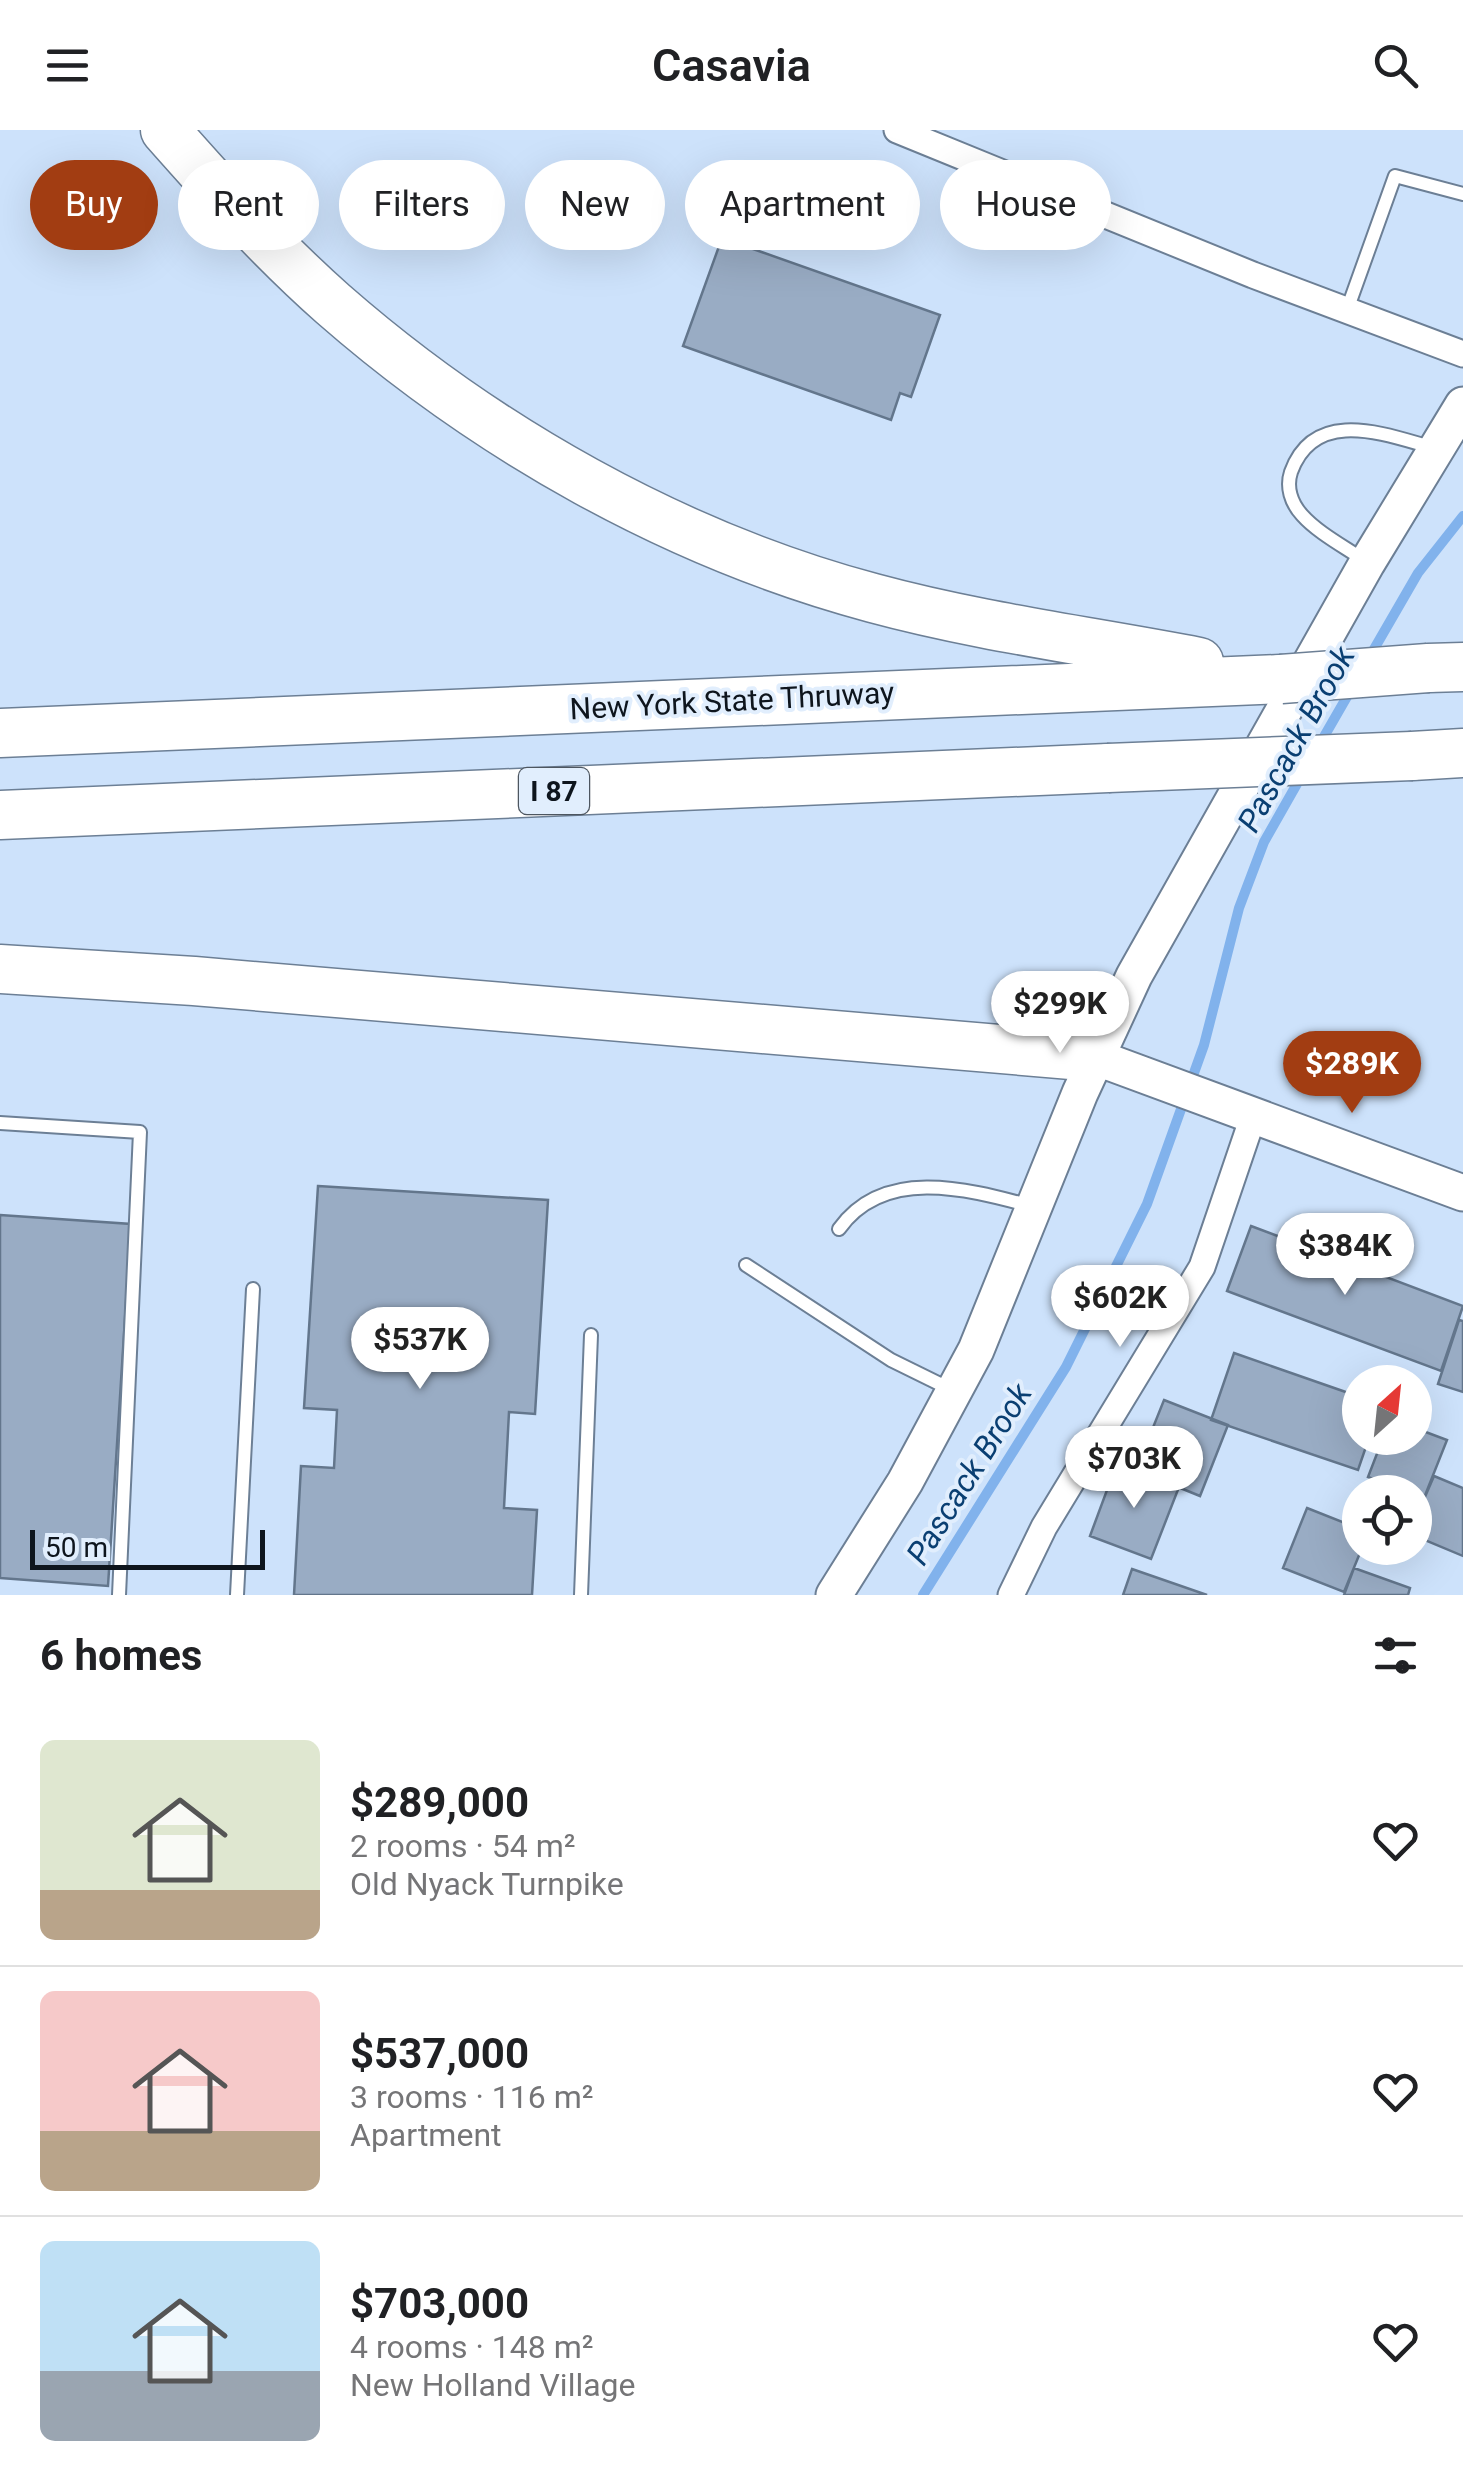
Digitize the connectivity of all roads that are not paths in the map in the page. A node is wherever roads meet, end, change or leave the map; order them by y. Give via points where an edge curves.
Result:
1 (164, 130) edge
2 (897, 130) edge
3 (1463, 194) edge
4 (1346, 310) junction
5 (1463, 354) edge
6 (1463, 405) edge
7 (1436, 448) junction
8 (1367, 563) junction
9 (1108, 664) junction
10 (1446, 668) edge
11 (0, 732) edge
12 (1463, 754) edge
13 (0, 814) edge
14 (0, 968) edge
15 (1095, 1058) junction
16 (1254, 1114) junction
17 (0, 1123) edge
18 (1463, 1192) edge
19 (1034, 1207) junction
20 (839, 1230) dead end
21 (746, 1265) dead end
22 (253, 1289) dead end
23 (591, 1335) dead end
24 (954, 1392) junction
25 (119, 1595) edge
26 (237, 1595) edge
27 (581, 1595) edge
28 (834, 1595) edge
29 (1011, 1595) edge

1 - 9 highway via 334,304 457,400 570,471 676,525 825,584
2 - 4 street
3 - 4 lane via 1396,176
4 - 5 street
6 - 7 street
7 - 8 street
7 - 8 lane via 1364,430 1327,432 1308,444 1291,473 1290,495 1302,515
8 - 15 street via 1162,923
9 - 10 highway, New York State Thruway, bridge via 1281,678
9 - 11 highway, New York State Thruway
12 - 13 highway, I 87, bridge
14 - 15 highway
15 - 16 street
15 - 19 street
16 - 18 street
16 - 29 street via 1202,1267 1044,1527
17 - 25 lane via 140,1132
19 - 20 lane via 922,1188 860,1203
19 - 24 street
21 - 24 lane via 891,1360
22 - 26 lane
23 - 27 lane
24 - 28 street

